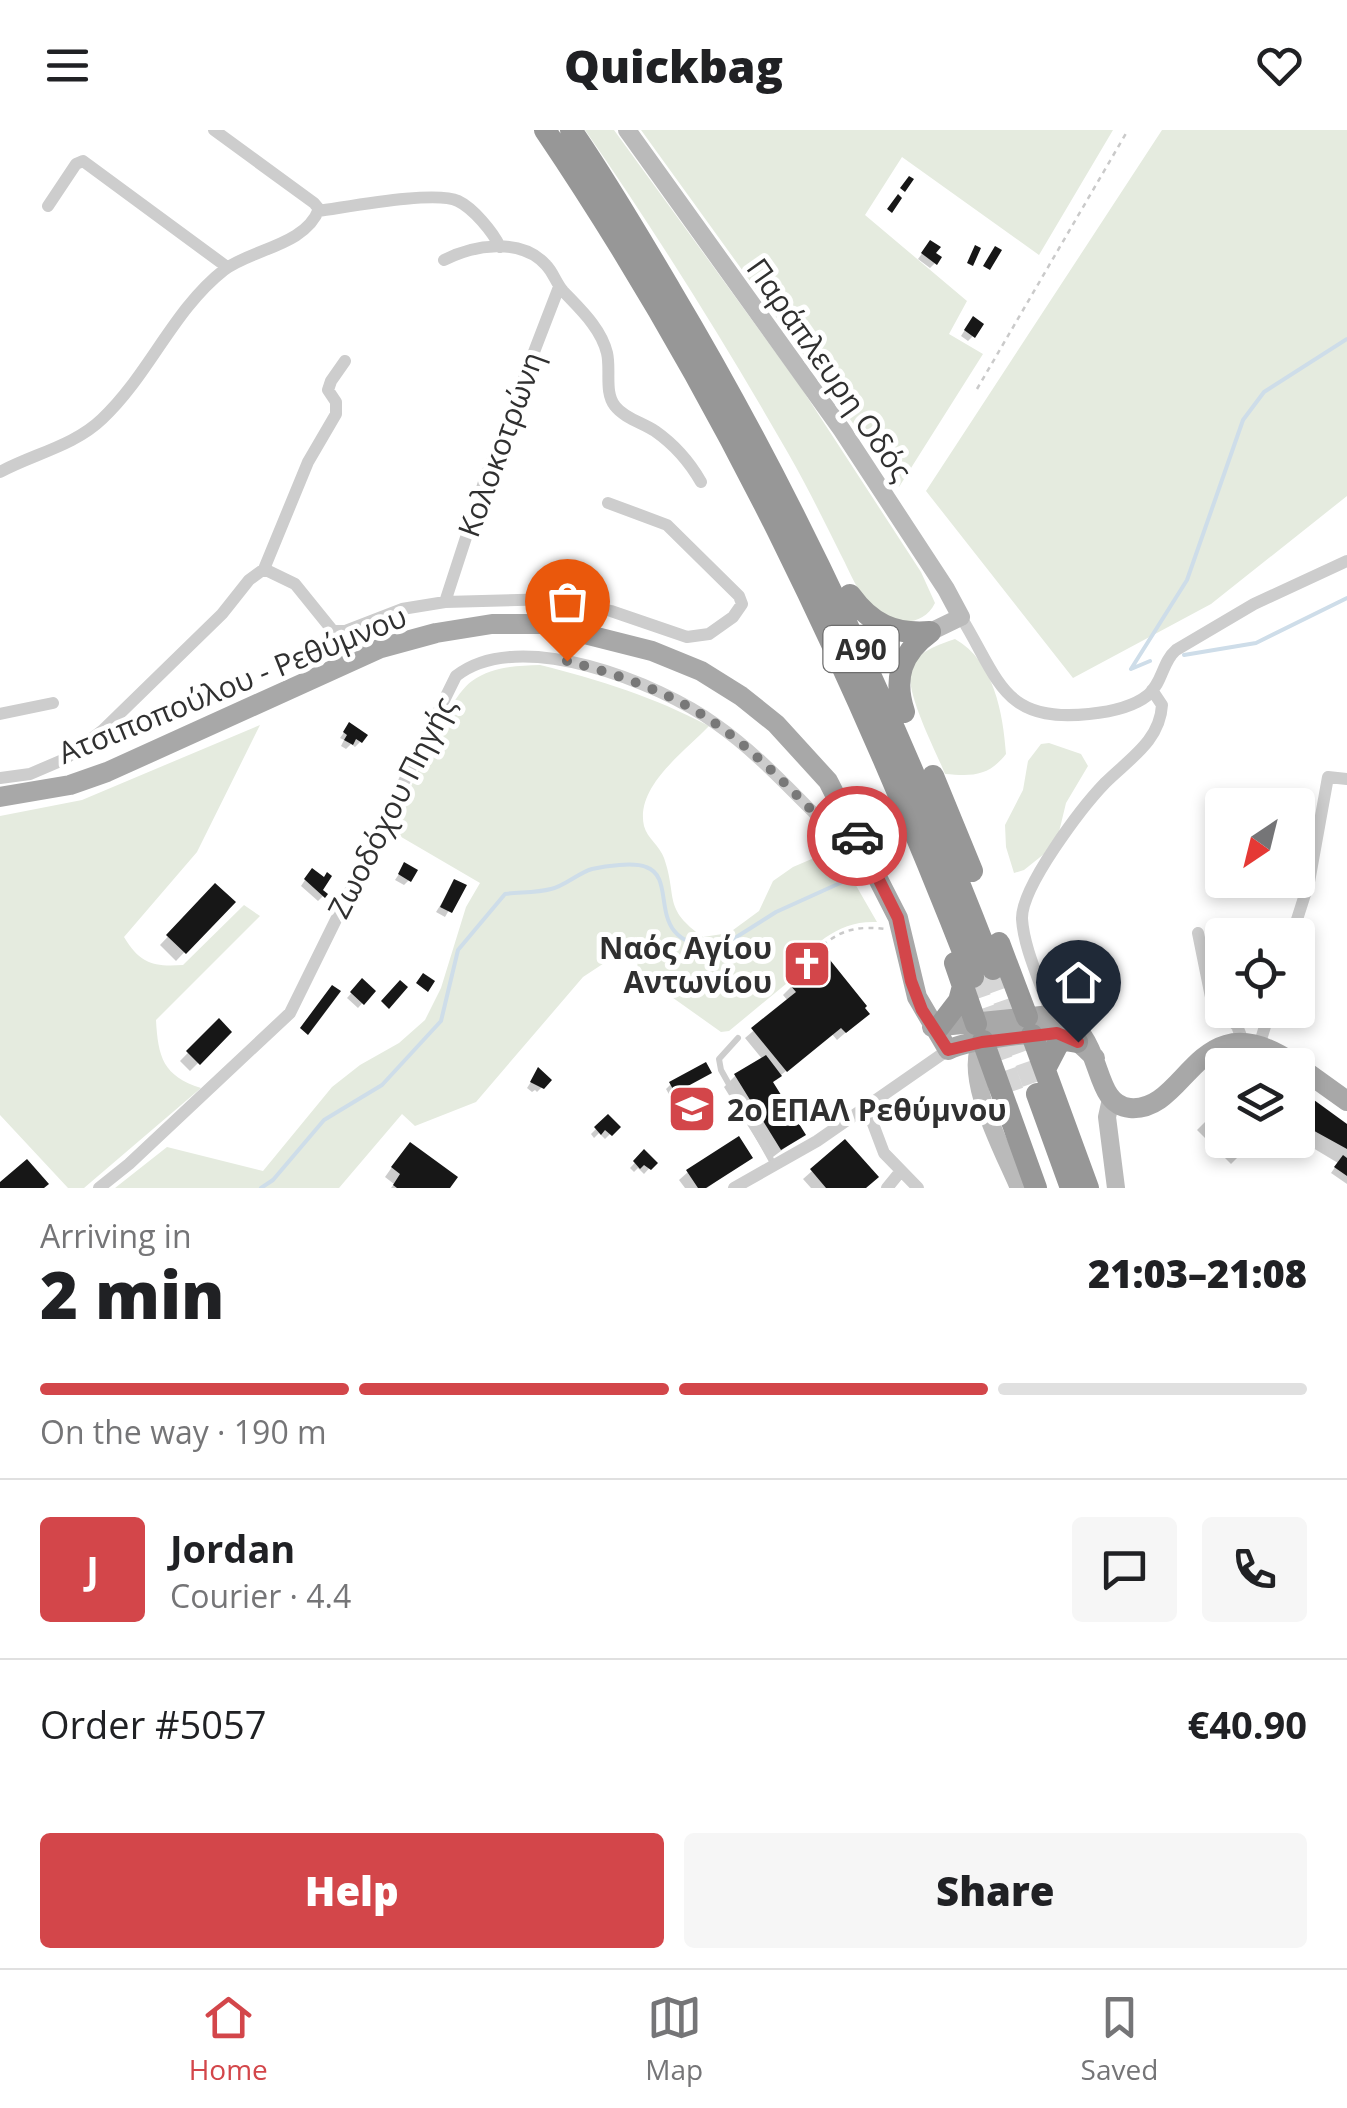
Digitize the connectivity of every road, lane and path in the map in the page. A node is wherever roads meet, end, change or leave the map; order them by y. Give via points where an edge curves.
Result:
1 (214, 130) edge
2 (545, 130) edge
3 (570, 130) edge
4 (627, 130) edge
5 (1128, 130) edge
6 (48, 206) dead end
7 (318, 210) junction
8 (500, 247) junction
9 (444, 260) dead end
10 (227, 267) junction
11 (559, 287) junction
12 (693, 347) junction
13 (345, 360) dead end
14 (977, 389) dead end
15 (0, 472) edge
16 (701, 482) dead end
17 (608, 504) dead end
18 (1347, 561) edge
19 (264, 569) junction
20 (850, 595) junction
21 (444, 602) junction
22 (960, 617) junction
23 (930, 632) junction
24 (1152, 690) junction
25 (53, 702) dead end
26 (904, 712) junction
27 (0, 714) edge
28 (0, 778) edge
29 (1347, 779) edge
30 (0, 796) edge
31 (856, 834) junction
32 (1297, 918) edge
33 (902, 930) junction
34 (1198, 933) dead end
35 (793, 972) dead end
36 (985, 977) junction
37 (1038, 1021) junction
38 (936, 1027) junction
39 (1260, 1028) edge
40 (979, 1033) junction
41 (738, 1038) dead end
42 (1251, 1044) junction
43 (1259, 1048) edge
44 (948, 1050) junction
45 (1086, 1050) junction
46 (1045, 1069) junction
47 (1315, 1079) edge
48 (978, 1085) junction
49 (1111, 1100) junction
50 (1347, 1101) edge
51 (867, 1108) junction
52 (774, 1164) junction
53 (900, 1172) junction
54 (99, 1188) edge
55 (734, 1188) edge
56 (887, 1188) edge
57 (918, 1188) edge
58 (1019, 1188) edge
59 (1036, 1188) edge
60 (1048, 1188) edge
61 (1071, 1188) edge
62 (1088, 1188) edge
63 (1116, 1188) edge

1 - 7 street
2 - 12 highway, Α90
3 - 12 highway, Α90
4 - 22 street, Παράπλευρη Οδός via 842,430
5 - 14 path
6 - 10 street via 82,161
7 - 8 street via 438,196 458,200
7 - 10 street via 300,231
8 - 9 street via 464,250
8 - 11 street via 542,261
10 - 15 street via 200,292 102,420
11 - 16 street via 598,332 616,409 687,458
11 - 21 street, Κολοκοτρώνη
12 - 20 highway via 745,399
12 - 36 highway via 708,417
12 - 36 highway, Α90 via 787,498 856,638 930,806
13 - 19 street via 328,390 336,414
17 - 21 street via 672,528 739,596 739,612 709,634 687,637 558,599
18 - 24 street via 1176,650
19 - 21 street via 294,584 334,631
19 - 28 street via 103,730 65,759
20 - 23 highway via 892,630
20 - 26 highway
22 - 23 street
22 - 24 street via 1005,692 1024,709 1053,717 1113,712
23 - 26 highway via 904,658 898,676
24 - 37 street via 1162,705 1156,732 1102,786 1030,883 1022,921
25 - 27 street
26 - 36 highway via 949,810
29 - 32 street via 1328,778
30 - 31 main road, Ατσιποπούλου - Ρεθύμνου via 107,772 380,648 492,624 546,624 652,651 741,696 816,766
31 - 33 main road, Ατσιποπούλου - Ρεθύμνου
31 - 54 street, Ζωοδόχου Πηγής via 835,834 752,752 680,702 567,661 496,658 472,665 456,676 290,1013
33 - 35 path via 860,926 830,938
33 - 38 main road, Ατσιποπούλου - Ρεθύμνου via 911,981
34 - 42 street via 1212,1002
36 - 37 highway
36 - 38 highway
36 - 40 highway
37 - 40 main road
37 - 45 main road
37 - 46 highway
38 - 40 main road
38 - 44 main road, Ατσιποπούλου - Ρεθύμνου
39 - 42 street
40 - 44 main road
40 - 48 street
40 - 59 highway
41 - 52 lane via 719,1059 721,1070
42 - 43 main road
42 - 49 main road via 1228,1043 1149,1105 1128,1108
44 - 48 street
44 - 51 street
45 - 46 highway via 1065,1040
45 - 49 main road
46 - 62 highway
47 - 50 main road
48 - 58 street
49 - 63 street
51 - 52 street
51 - 53 street via 884,1153
52 - 55 street
53 - 56 street
53 - 57 street
60 - 61 highway via 1026,1098

